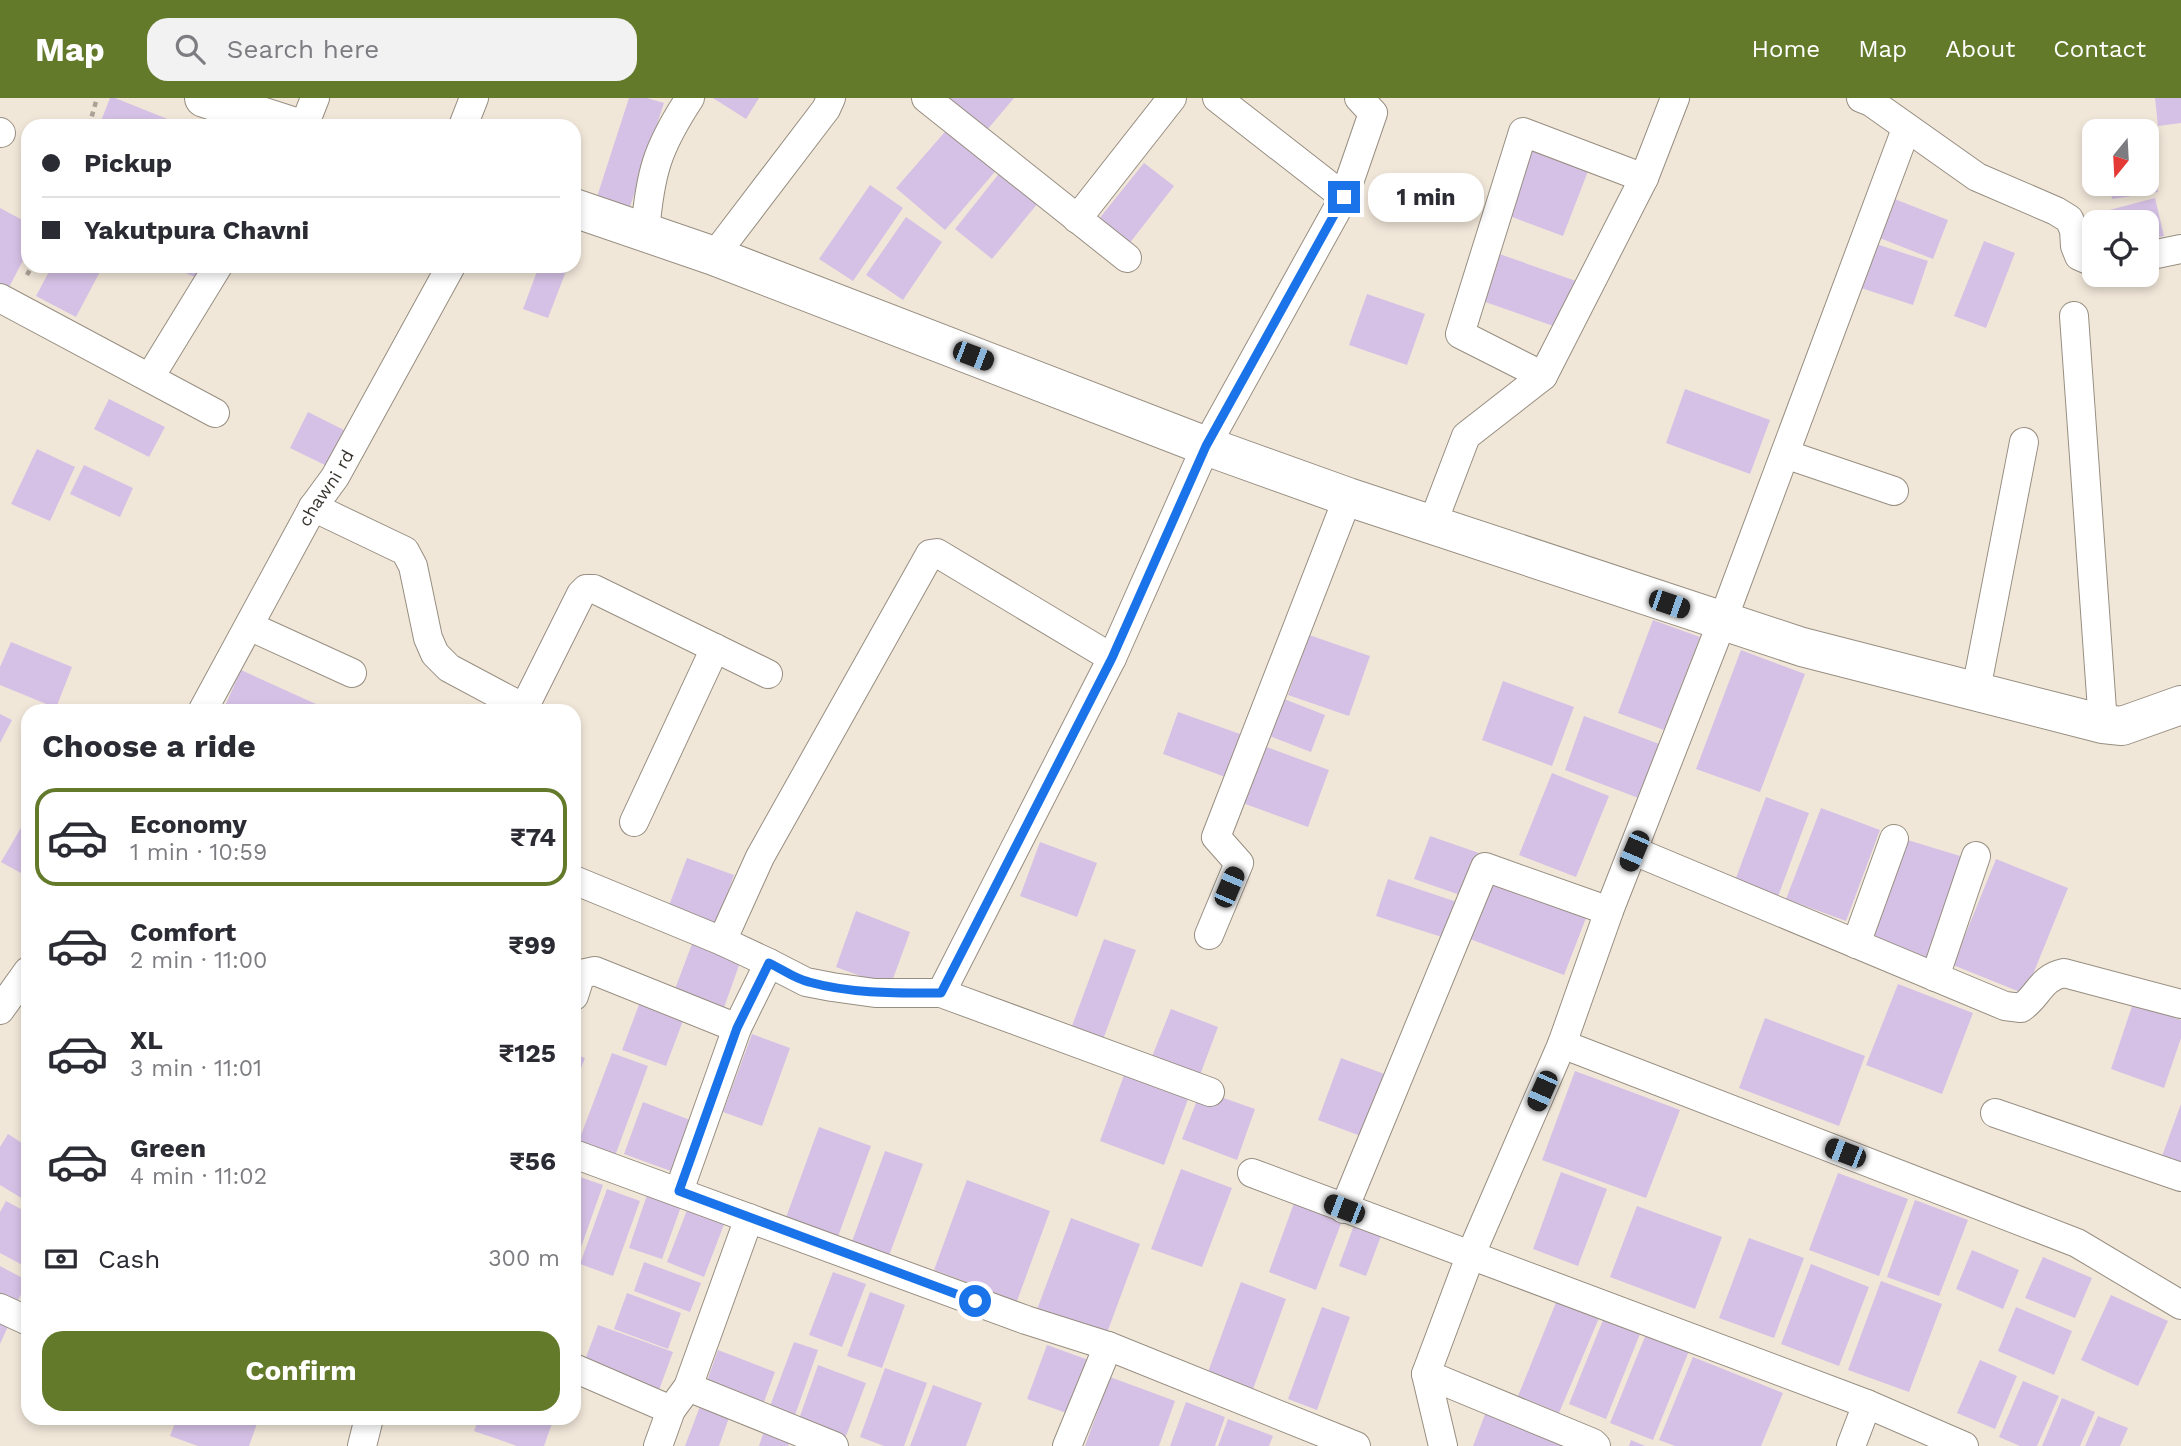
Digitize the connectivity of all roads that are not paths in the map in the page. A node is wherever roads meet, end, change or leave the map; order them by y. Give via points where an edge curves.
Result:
1 (204, 98) edge
2 (315, 98) edge
3 (474, 98) edge
4 (690, 98) edge
5 (831, 98) edge
6 (926, 98) edge
7 (1172, 98) edge
8 (1217, 98) edge
9 (1359, 98) edge
10 (1675, 98) edge
11 (1869, 99) edge
12 (268, 119) edge
13 (292, 119) edge
14 (466, 119) edge
15 (1906, 129) junction
16 (1644, 178) junction
17 (1344, 197) junction
18 (581, 210) edge
19 (1077, 219) junction
20 (645, 233) junction
21 (2181, 249) edge
22 (2159, 254) edge
23 (713, 256) junction
24 (2082, 257) edge
25 (1127, 258) dead end
26 (214, 273) edge
27 (447, 273) edge
28 (0, 298) edge
29 (2074, 316) dead end
30 (1543, 376) junction
31 (150, 377) junction
32 (215, 413) dead end
33 (2024, 442) dead end
34 (1206, 446) junction
35 (1785, 454) junction
36 (1894, 491) dead end
37 (1348, 497) junction
38 (313, 507) junction
39 (1432, 525) junction
40 (1722, 622) junction
41 (249, 626) junction
42 (715, 648) junction
43 (1112, 658) junction
44 (352, 673) dead end
45 (768, 674) dead end
46 (1976, 690) junction
47 (206, 704) edge
48 (512, 704) edge
49 (519, 704) edge
50 (2181, 705) edge
51 (2103, 724) junction
52 (634, 822) dead end
53 (1894, 839) dead end
54 (1634, 851) junction
55 (1976, 856) dead end
56 (581, 883) edge
57 (1609, 911) junction
58 (1209, 935) dead end
59 (722, 941) junction
60 (1856, 944) junction
61 (769, 963) junction
62 (581, 974) edge
63 (1935, 977) junction
64 (21, 979) edge
65 (941, 993) junction
66 (3, 999) edge
67 (2181, 1004) edge
68 (737, 1028) junction
69 (1562, 1044) junction
70 (1210, 1091) dead end
71 (1995, 1113) dead end
72 (581, 1156) edge
73 (1252, 1173) dead end
74 (2181, 1177) edge
75 (679, 1191) junction
76 (1344, 1209) junction
77 (749, 1218) junction
78 (1471, 1254) junction
79 (2181, 1305) edge
80 (0, 1308) edge
81 (21, 1318) edge
82 (1108, 1346) junction
83 (581, 1371) edge
84 (1426, 1374) junction
85 (688, 1387) junction
86 (1867, 1404) junction
87 (671, 1410) junction
88 (367, 1425) edge
89 (362, 1446) edge
90 (658, 1446) edge
91 (834, 1446) edge
92 (1067, 1446) edge
93 (1356, 1446) edge
94 (1443, 1446) edge
95 (1596, 1446) edge
96 (1851, 1446) edge
97 (1964, 1446) edge

1 - 12 street
2 - 13 street
3 - 14 street
4 - 20 street via 660,148 649,188
5 - 23 street
6 - 19 street
7 - 19 street
8 - 17 street
9 - 17 street via 1373,113
10 - 16 street
11 - 15 street
15 - 24 street via 1976,177 2069,219
15 - 35 street
16 - 30 street
16 - 30 street via 1523,132 1460,334
17 - 34 street
18 - 20 street
19 - 25 street
20 - 23 street
21 - 22 street
23 - 34 street
26 - 31 street
27 - 38 street, chawni rd via 335,477
28 - 31 street
29 - 51 street
30 - 39 street via 1466,436
31 - 32 street
33 - 46 street
34 - 37 street
34 - 43 street
35 - 36 street
35 - 40 street
37 - 39 street
37 - 58 street via 1216,837 1239,863
38 - 41 street, chawni rd
38 - 48 street via 405,551 435,654 449,668
39 - 40 street
40 - 46 street via 1802,648
40 - 54 street
41 - 44 street
41 - 47 street, chawni rd
42 - 45 street
42 - 49 street via 586,589
42 - 52 street
43 - 59 street via 937,553 930,554 760,858
43 - 65 street
46 - 51 street
50 - 51 street via 2122,726
53 - 60 street
54 - 57 street
54 - 60 street
55 - 63 street
56 - 59 street
57 - 69 street
57 - 76 street via 1485,867
59 - 61 street
60 - 63 street
61 - 65 street via 806,982 832,987 875,993
61 - 68 street
62 - 68 street via 595,971
63 - 67 street via 2005,1006 2021,1008 2046,980 2064,973
64 - 66 street
65 - 70 street
68 - 75 street
69 - 78 street
69 - 79 street via 2077,1243
71 - 74 street
72 - 75 street
73 - 76 street
75 - 77 street
76 - 78 street
77 - 82 street
77 - 85 street
78 - 84 street
78 - 86 street
80 - 81 street
82 - 92 street
82 - 93 street
83 - 87 street
84 - 94 street
84 - 95 street
85 - 87 street
85 - 91 street
86 - 96 street
86 - 97 street
87 - 90 street
88 - 89 street

